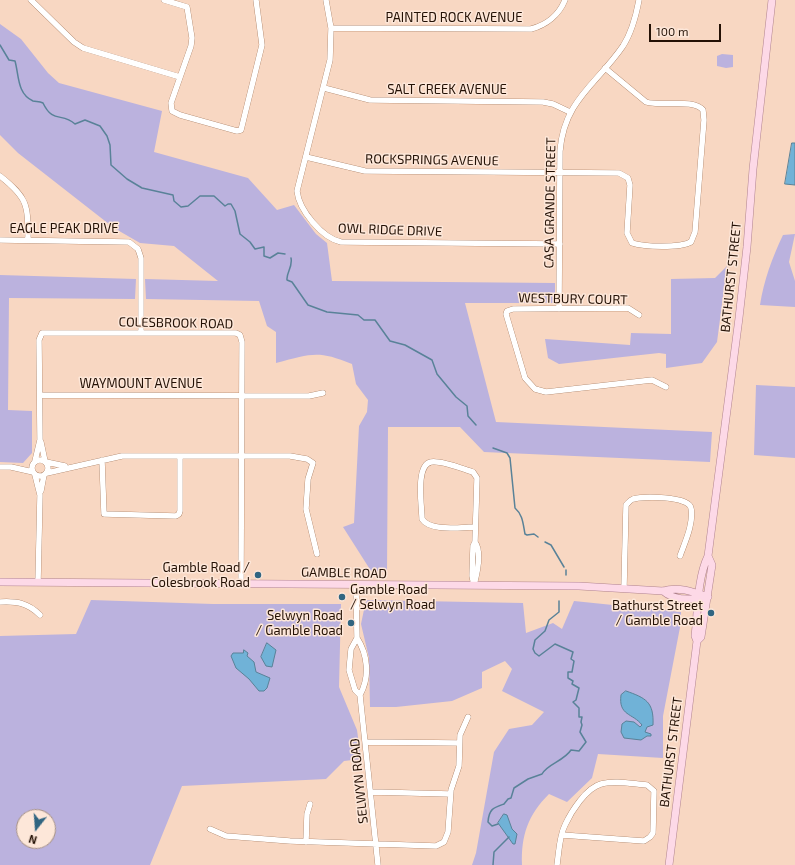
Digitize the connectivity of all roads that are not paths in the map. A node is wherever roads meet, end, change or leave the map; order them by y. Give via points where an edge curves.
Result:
1 (31, 0) edge
2 (164, 0) edge
3 (256, 0) edge
4 (326, 0) edge
5 (565, 0) edge
6 (639, 0) edge
7 (772, 0) edge
8 (331, 28) junction
9 (605, 68) junction
10 (180, 77) junction
11 (324, 88) junction
12 (570, 112) junction
13 (306, 157) junction
14 (560, 172) junction
15 (0, 176) edge
16 (0, 240) edge
17 (28, 240) junction
18 (560, 244) junction
19 (559, 309) junction
20 (639, 315) dead end
21 (141, 332) junction
22 (666, 387) dead end
23 (323, 393) dead end
24 (40, 395) junction
25 (242, 396) junction
26 (40, 440) junction
27 (180, 456) junction
28 (242, 456) junction
29 (102, 460) junction
30 (46, 461) junction
31 (34, 462) junction
32 (0, 467) edge
33 (11, 467) junction
34 (69, 467) junction
35 (34, 473) junction
36 (45, 474) junction
37 (40, 495) junction
38 (475, 527) junction
39 (317, 554) dead end
40 (680, 556) dead end
41 (708, 556) junction
42 (0, 582) edge
43 (38, 582) junction
44 (241, 583) junction
45 (474, 585) junction
46 (356, 586) junction
47 (624, 588) junction
48 (699, 596) junction
49 (708, 597) junction
50 (0, 602) edge
51 (40, 615) dead end
52 (357, 638) junction
53 (697, 641) junction
54 (360, 695) junction
55 (468, 717) dead end
56 (366, 742) junction
57 (459, 743) junction
58 (372, 792) junction
59 (450, 794) junction
60 (310, 804) dead end
61 (210, 829) dead end
62 (562, 835) junction
63 (306, 842) junction
64 (376, 843) junction
65 (378, 865) edge
66 (557, 865) edge
67 (669, 865) edge

1 - 10 street via 83,48
2 - 10 street via 182,4 188,10 191,46
3 - 10 street via 262,45 241,130 233,131 175,114 171,103
4 - 8 street, OWL RIDGE DRIVE
5 - 8 street, PAINTED ROCK AVENUE via 550,20 531,29
6 - 9 street, CASA GRANDE STREET via 630,33
7 - 41 main road, BATHURST STREET via 743,287
8 - 11 street, OWL RIDGE DRIVE via 330,60
9 - 12 street, CASA GRANDE STREET
9 - 14 street, ROCKSPRINGS AVENUE via 646,102 695,105 703,110 696,225 691,242 683,246 632,243 627,233 630,185 628,178 619,174
11 - 12 street, SALT CREEK AVENUE via 370,100 543,102
11 - 13 street, OWL RIDGE DRIVE
12 - 14 street, CASA GRANDE STREET via 562,139
13 - 14 street, ROCKSPRINGS AVENUE via 365,171
13 - 18 street, OWL RIDGE DRIVE via 298,188 299,200 322,231 335,241
14 - 18 street, CASA GRANDE STREET
15 - 17 street via 18,190 25,203
16 - 17 street, EAGLE PEAK DRIVE
17 - 21 street, EAGLE PEAK DRIVE via 125,240 134,245 141,258
18 - 19 street, CASA GRANDE STREET
19 - 20 street, WESTBURY COURT via 628,308
19 - 22 street, WESTBURY COURT via 507,311 525,378 535,389 546,392 652,380
21 - 24 street, COLESBROOK ROAD via 42,333 39,340
21 - 25 street, COLESBROOK ROAD via 240,335
23 - 25 street, WAYMOUNT AVENUE via 309,396
24 - 25 street, WAYMOUNT AVENUE
24 - 26 street, COLESBROOK ROAD
25 - 28 street, COLESBROOK ROAD
26 - 30 street, COLESBROOK ROAD
26 - 31 street, COLESBROOK ROAD
27 - 28 street
27 - 29 street via 122,456
27 - 29 street via 180,511 176,516 104,514
28 - 39 street via 290,456 307,459 313,464 308,479 306,509
28 - 44 street, COLESBROOK ROAD
29 - 34 street
30 - 31 street via 39,459
30 - 34 street
30 - 36 street via 48,468
31 - 33 street
31 - 35 street via 31,467
32 - 33 street
33 - 35 street
34 - 36 street
35 - 36 street
35 - 37 street
36 - 37 street
37 - 43 street
38 - 38 street via 477,478 473,472 439,462 425,466 422,471 421,495 424,523 433,527
38 - 45 street via 478,563
40 - 47 street via 690,528 690,504 683,500 642,497 631,500 626,505
41 - 48 main road, BATHURST STREET via 704,564
41 - 49 main road, BATHURST STREET via 712,565
42 - 43 main road, GAMBLE ROAD
43 - 44 main road, GAMBLE ROAD
44 - 46 main road, GAMBLE ROAD
45 - 46 main road, GAMBLE ROAD
45 - 47 main road, GAMBLE ROAD
46 - 52 street, SELWYN ROAD
47 - 48 main road, GAMBLE ROAD via 692,591
48 - 49 main road, GAMBLE ROAD
48 - 53 main road, BATHURST STREET via 695,636
49 - 53 main road, BATHURST STREET via 701,637
50 - 51 street via 20,602 33,608
52 - 54 street, SELWYN ROAD via 364,649 366,663 366,680
52 - 54 street, SELWYN ROAD via 351,649 349,670 355,690
53 - 67 main road, BATHURST STREET
54 - 56 street, SELWYN ROAD
55 - 57 street
56 - 57 street
56 - 58 street, SELWYN ROAD
57 - 59 street via 459,766
58 - 59 street
58 - 64 street, SELWYN ROAD
59 - 64 street via 448,832 444,842 436,846
60 - 63 street
61 - 63 street via 226,836
62 - 62 street via 564,826 584,795 596,786 609,783 647,785 654,791 653,833 649,839 644,841
62 - 66 street
63 - 64 street
64 - 65 street, SELWYN ROAD

